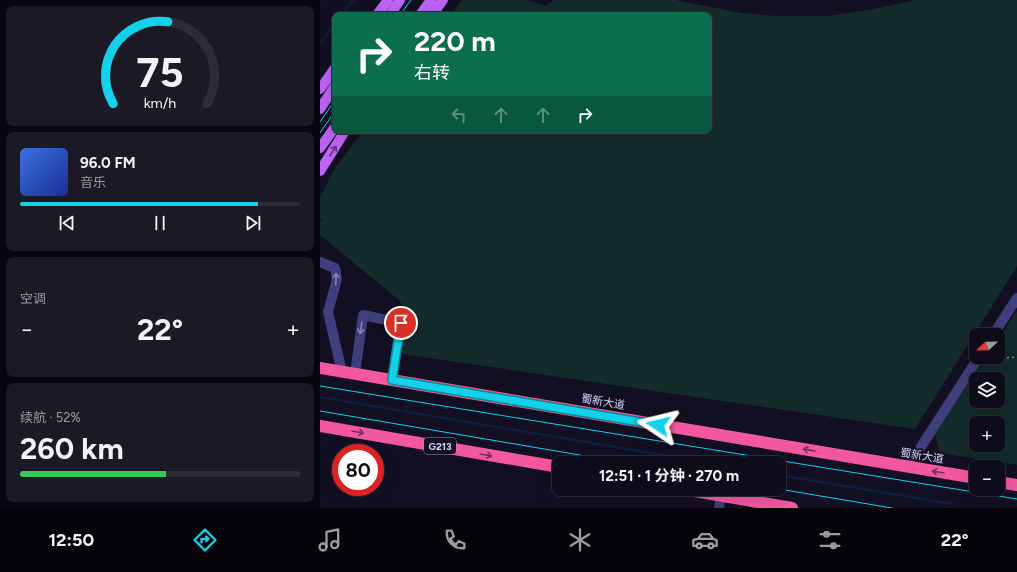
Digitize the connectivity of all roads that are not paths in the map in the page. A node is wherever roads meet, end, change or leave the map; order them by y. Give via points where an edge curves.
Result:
1 (388, 0) edge
2 (400, 0) edge
3 (431, 0) edge
4 (443, 0) edge
5 (379, 12) edge
6 (392, 12) edge
7 (422, 12) edge
8 (434, 12) edge
9 (332, 72) edge
10 (320, 89) edge
11 (332, 91) edge
12 (320, 109) edge
13 (332, 131) edge
14 (344, 134) edge
15 (320, 148) edge
16 (320, 171) edge
17 (320, 262) edge
18 (1017, 298) edge
19 (998, 328) edge
20 (974, 364) edge
21 (320, 368) edge
22 (342, 372) junction
23 (355, 374) junction
24 (392, 380) junction
25 (320, 426) edge
26 (552, 466) edge
27 (908, 467) junction
28 (969, 477) edge
29 (1005, 483) edge
30 (1015, 485) edge
31 (721, 496) joint
32 (719, 508) edge
33 (792, 508) edge

1 - 5 main road
2 - 6 main road
3 - 7 main road
4 - 8 main road
9 - 10 main road
11 - 12 main road
13 - 15 main road
16 -> 14 main road
22 -> 17 street via 328,312 337,280 335,268
18 - 19 street
20 - 27 street
21 - 22 highway, 蜀新大道
22 - 23 highway, 蜀新大道
23 - 24 highway, 蜀新大道
24 -> 23 street via 401,323 363,315
27 -> 24 highway, 蜀新大道
25 -> 26 highway, G213
28 -> 27 highway, 蜀新大道
29 - 30 highway
31 - 32 street
31 - 33 highway

